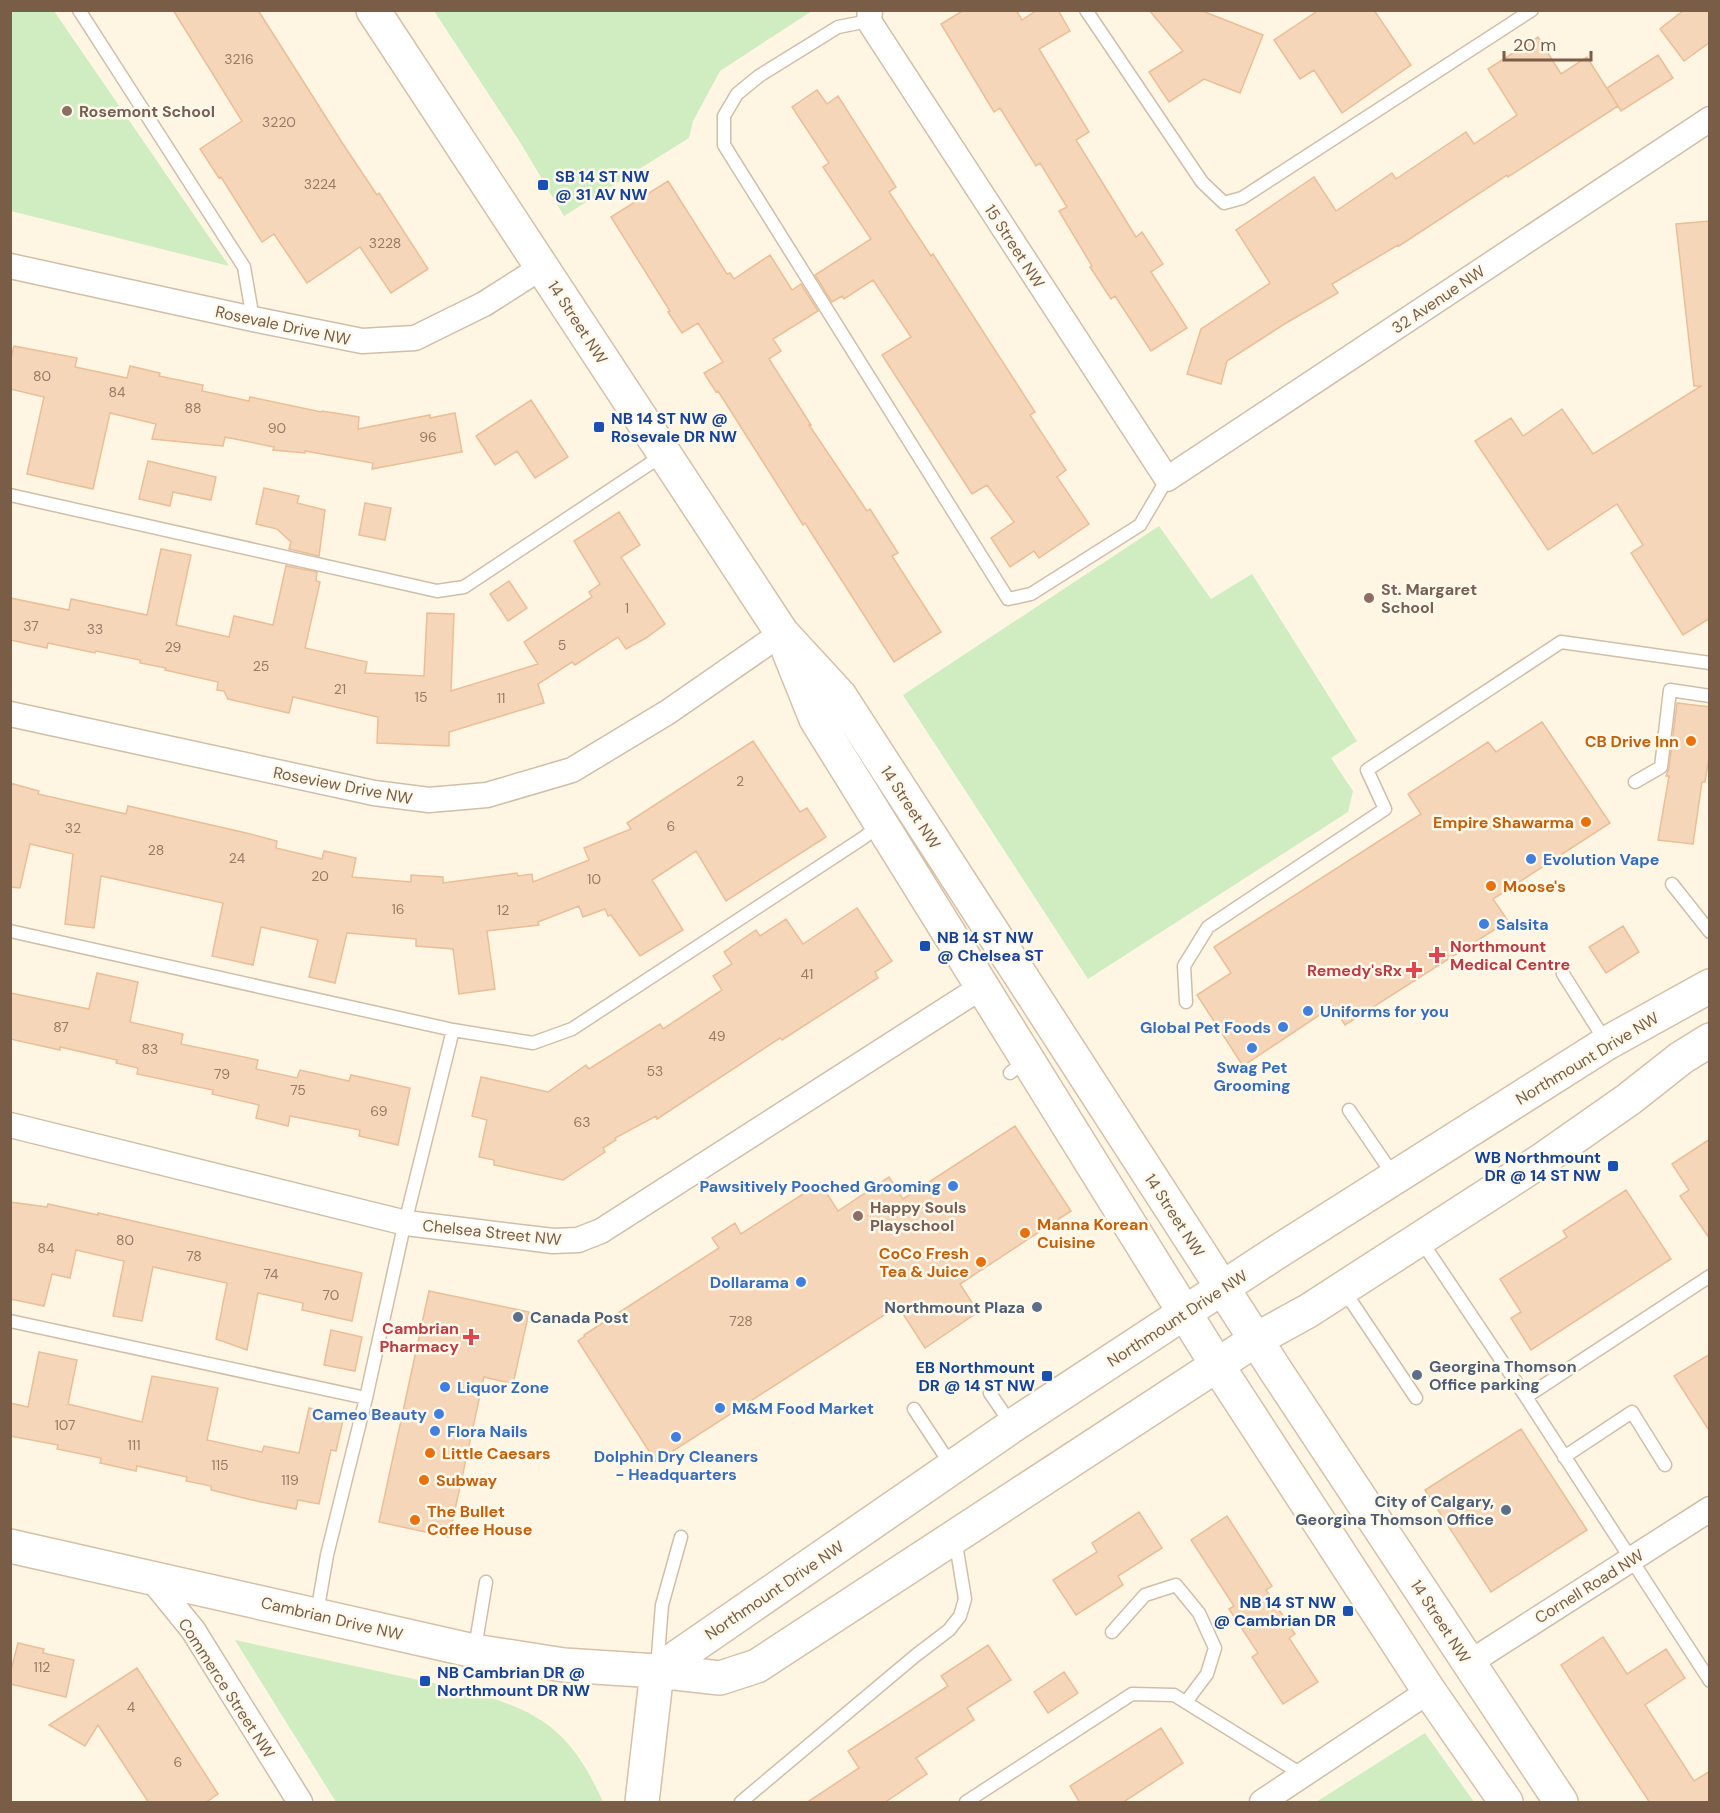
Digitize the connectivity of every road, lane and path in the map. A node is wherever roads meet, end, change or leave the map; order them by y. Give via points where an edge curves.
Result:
1 (79, 10) edge
2 (373, 10) edge
3 (1086, 10) edge
4 (1532, 10) edge
5 (869, 16) edge
6 (1710, 119) edge
7 (10, 266) edge
8 (542, 267) junction
9 (253, 319) junction
10 (664, 454) junction
11 (1167, 479) junction
12 (10, 495) edge
13 (782, 633) junction
14 (1710, 663) edge
15 (1710, 696) edge
16 (10, 714) edge
17 (1635, 782) dead end
18 (880, 825) junction
19 (1671, 884) dead end
20 (10, 931) edge
21 (1710, 932) edge
22 (1563, 974) dead end
23 (983, 986) junction
24 (1710, 986) edge
25 (1186, 1002) dead end
26 (453, 1030) junction
27 (1710, 1040) edge
28 (1607, 1043) junction
29 (1349, 1110) dead end
30 (10, 1125) edge
31 (1395, 1177) junction
32 (406, 1223) junction
33 (1419, 1238) junction
34 (1710, 1276) edge
35 (1223, 1288) junction
36 (1342, 1288) junction
37 (1185, 1313) junction
38 (10, 1321) edge
39 (1257, 1339) junction
40 (1217, 1365) junction
41 (990, 1393) dead end
42 (1526, 1397) junction
43 (366, 1398) junction
44 (1416, 1398) dead end
45 (914, 1409) dead end
46 (1012, 1426) junction
47 (1564, 1457) junction
48 (1665, 1465) dead end
49 (953, 1468) junction
50 (1710, 1509) edge
51 (955, 1536) junction
52 (681, 1537) dead end
53 (10, 1546) edge
54 (1631, 1561) junction
55 (149, 1576) junction
56 (486, 1582) dead end
57 (316, 1614) junction
58 (1112, 1632) dead end
59 (474, 1651) junction
60 (1469, 1663) junction
61 (657, 1671) junction
62 (1710, 1681) edge
63 (1429, 1691) junction
64 (1186, 1702) junction
65 (1303, 1775) junction
66 (300, 1803) edge
67 (642, 1803) edge
68 (741, 1803) edge
69 (966, 1803) edge
70 (1262, 1803) edge
71 (1506, 1803) edge
72 (1561, 1803) edge

1 - 9 lane via 244,267
2 - 8 main road, 14 Street NW
3 - 4 lane via 1202,182 1224,203 1242,198
5 - 11 street, 15 Street NW
5 - 11 lane via 838,27 737,94 724,116 724,145 1008,599 1031,594 1140,525
6 - 11 street, 32 Avenue NW
7 - 9 street, Rosevale Drive NW
8 - 9 street, Rosevale Drive NW via 484,304 415,338 362,341
8 - 10 main road, 14 Street NW
10 - 12 lane via 464,587 437,591
10 - 13 main road, 14 Street NW
13 - 16 street, Roseview Drive NW via 668,712 572,770 487,795 429,800 374,793
13 - 18 main road, 14 Street NW via 816,719
13 - 35 main road, 14 Street NW via 840,696
14 - 25 lane via 1561,642 1367,770 1385,809 1208,927 1184,966
15 - 17 lane via 1670,690 1661,767
18 - 23 main road, 14 Street NW
18 - 26 lane via 572,1029 533,1043
19 - 21 lane
20 - 26 lane
22 - 28 lane
23 - 32 street, Chelsea Street NW via 601,1231 578,1240 553,1241
23 - 37 main road, 14 Street NW via 1019,1065 1128,1234
24 - 28 main road, Northmount Drive NW
26 - 32 lane
27 - 33 main road via 1542,1160
28 - 31 main road, Northmount Drive NW
29 - 31 lane
30 - 32 street, Chelsea Street NW
31 - 35 main road, Northmount Drive NW
32 - 43 lane
33 - 36 main road
33 - 42 lane
34 - 42 lane
35 - 37 main road, Northmount Drive NW
35 - 39 main road, 14 Street NW
36 - 39 main road
36 - 44 lane
37 - 40 main road, 14 Street NW
37 - 46 main road, Northmount Drive NW
38 - 43 lane
39 - 40 main road
39 - 60 main road, 14 Street NW
40 - 51 main road
40 - 63 main road, 14 Street NW
41 - 46 lane
42 - 47 lane
43 - 57 lane
45 - 49 lane
46 - 49 main road, Northmount Drive NW
47 - 48 lane via 1632,1412
47 - 54 lane
49 - 61 main road, Northmount Drive NW
50 - 54 street, Cornell Road NW
51 - 61 main road via 757,1666 720,1678
51 - 68 lane via 965,1599 960,1616 949,1630
52 - 61 lane via 662,1605
53 - 55 main road, Cambrian Drive NW
54 - 60 street, Cornell Road NW
54 - 62 lane
55 - 57 main road, Cambrian Drive NW
55 - 66 street, Commerce Street NW via 193,1630
56 - 59 lane
57 - 59 main road, Cambrian Drive NW
58 - 64 lane via 1145,1595 1176,1585 1199,1613 1215,1648 1207,1674
59 - 61 main road, Cambrian Drive NW via 564,1665
60 - 72 main road, 14 Street NW
61 - 67 main road
63 - 65 street
63 - 71 main road, 14 Street NW
64 - 65 lane
64 - 69 lane via 1174,1695 1132,1694
65 - 70 street

